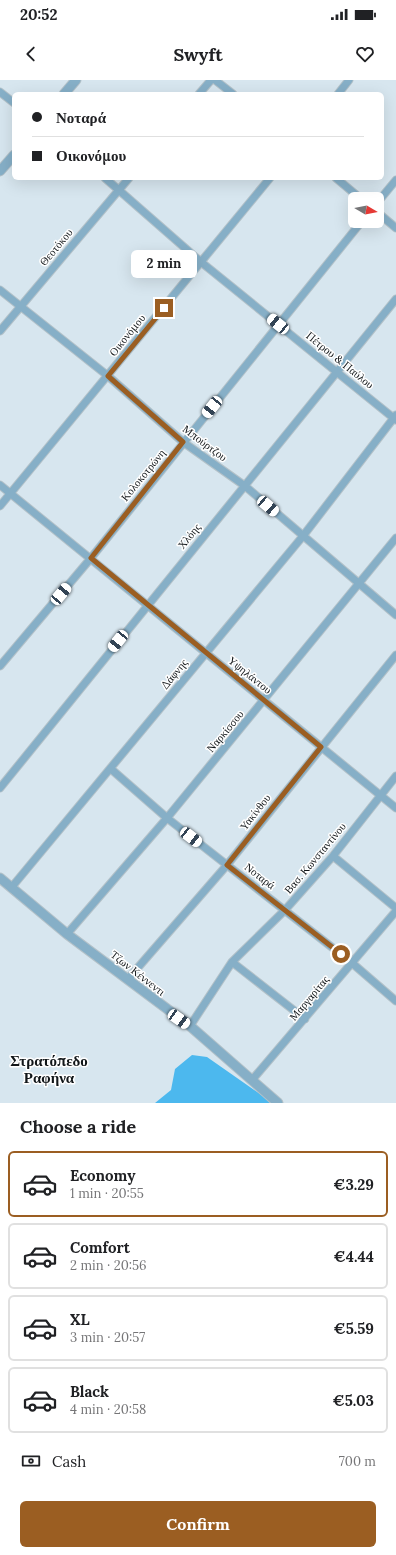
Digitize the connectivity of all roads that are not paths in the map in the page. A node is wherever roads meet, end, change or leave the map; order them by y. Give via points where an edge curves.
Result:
1 (76, 80) edge
2 (211, 80) edge
3 (215, 80) edge
4 (349, 80) edge
5 (0, 92) edge
6 (66, 92) edge
7 (202, 92) edge
8 (230, 92) edge
9 (340, 92) edge
10 (12, 101) edge
11 (12, 157) edge
12 (0, 171) edge
13 (107, 180) edge
14 (127, 180) edge
15 (268, 180) edge
16 (338, 180) edge
17 (396, 180) edge
18 (119, 190) junction
19 (353, 192) edge
20 (384, 195) edge
21 (384, 218) edge
22 (356, 228) edge
23 (396, 228) edge
24 (201, 262) junction
25 (0, 290) edge
26 (396, 299) edge
27 (20, 306) junction
28 (278, 324) junction
29 (0, 331) edge
30 (338, 371) junction
31 (108, 376) junction
32 (395, 418) edge
33 (183, 442) junction
34 (0, 485) edge
35 (245, 486) junction
36 (10, 493) junction
37 (0, 506) edge
38 (303, 536) junction
39 (396, 538) edge
40 (91, 558) junction
41 (359, 584) junction
42 (148, 605) junction
43 (396, 615) edge
44 (205, 652) junction
45 (396, 655) edge
46 (0, 666) edge
47 (264, 700) junction
48 (321, 747) junction
49 (111, 769) junction
50 (396, 776) edge
51 (0, 788) edge
52 (381, 796) junction
53 (396, 808) edge
54 (167, 818) junction
55 (333, 856) junction
56 (227, 865) junction
57 (0, 878) edge
58 (11, 888) junction
59 (396, 908) edge
60 (285, 910) junction
61 (396, 911) edge
62 (67, 934) junction
63 (232, 962) junction
64 (352, 963) junction
65 (128, 979) junction
66 (396, 1001) edge
67 (305, 1019) junction
68 (190, 1026) junction
69 (252, 1080) junction
70 (278, 1103) edge

1 - 6 street
2 - 7 street
3 - 8 street
4 - 9 street
5 - 10 street
11 - 12 street
13 - 18 street, Πέτρου & Παύλου
14 - 18 street, Θεοτόκου
15 - 24 street, Οικονόμου
16 - 19 street
17 - 20 street
18 - 24 street, Πέτρου & Παύλου
18 - 27 street, Θεοτόκου
21 - 23 street
22 - 28 street, Κολοκοτρώνη
24 - 28 street, Πέτρου & Παύλου
24 - 31 street, Οικονόμου
25 - 27 street, Μπούρτζου
26 - 30 street, Χλόης
27 - 29 street, Θεοτόκου
27 - 31 street, Μπούρτζου
28 - 30 street, Πέτρου & Παύλου
28 - 33 street, Κολοκοτρώνη
30 - 32 street, Πέτρου & Παύλου
30 - 35 street, Χλόης
31 - 33 street, Μπούρτζου
31 - 36 street, Οικονόμου
32 - 38 street, Δάφνης
33 - 35 street, Μπούρτζου
33 - 40 street, Κολοκοτρώνη
34 - 36 street, Υψηλάντου
35 - 38 street, Μπούρτζου
35 - 42 street, Χλόης
36 - 37 street, Οικονόμου
36 - 40 street, Υψηλάντου
38 - 41 street, Μπούρτζου
38 - 44 street, Δάφνης
39 - 41 street, Ναρκίσσου
40 - 42 street, Υψηλάντου
40 - 46 street, Κολοκοτρώνη
41 - 43 street, Μπούρτζου
41 - 47 street, Ναρκίσσου
42 - 44 street, Υψηλάντου
42 - 51 street, Χλόης
44 - 47 street, Υψηλάντου
44 - 49 street, Δάφνης
45 - 48 street, Υακίνθου
47 - 48 street, Υψηλάντου
47 - 54 street, Ναρκίσσου
48 - 52 street, Υψηλάντου
48 - 56 street, Υακίνθου
49 - 54 street, Νοταρά
49 - 58 street, Δάφνης
50 - 52 street, Βασ. Κωνσταντίνου
52 - 53 street, Υψηλάντου
52 - 55 street, Βασ. Κωνσταντίνου
54 - 56 street, Νοταρά
54 - 62 street, Ναρκίσσου
55 - 59 street
55 - 60 street, Βασ. Κωνσταντίνου
56 - 60 street, Νοταρά
56 - 65 street, Υακίνθου
57 - 58 street, Τζων Κέννεντι
58 - 62 street, Τζων Κέννεντι
60 - 63 street, Βασ. Κωνσταντίνου
60 - 64 street, Νοταρά
61 - 64 street, Μαργαρίτας
62 - 65 street, Τζων Κέννεντι
63 - 67 street
63 - 68 street, Βασ. Κωνσταντίνου
64 - 66 street, Νοταρά
64 - 67 street, Μαργαρίτας
65 - 68 street, Τζων Κέννεντι
67 - 69 street, Μαργαρίτας
68 - 69 street, Τζων Κέννεντι
69 - 70 street, Τζων Κέννεντι

